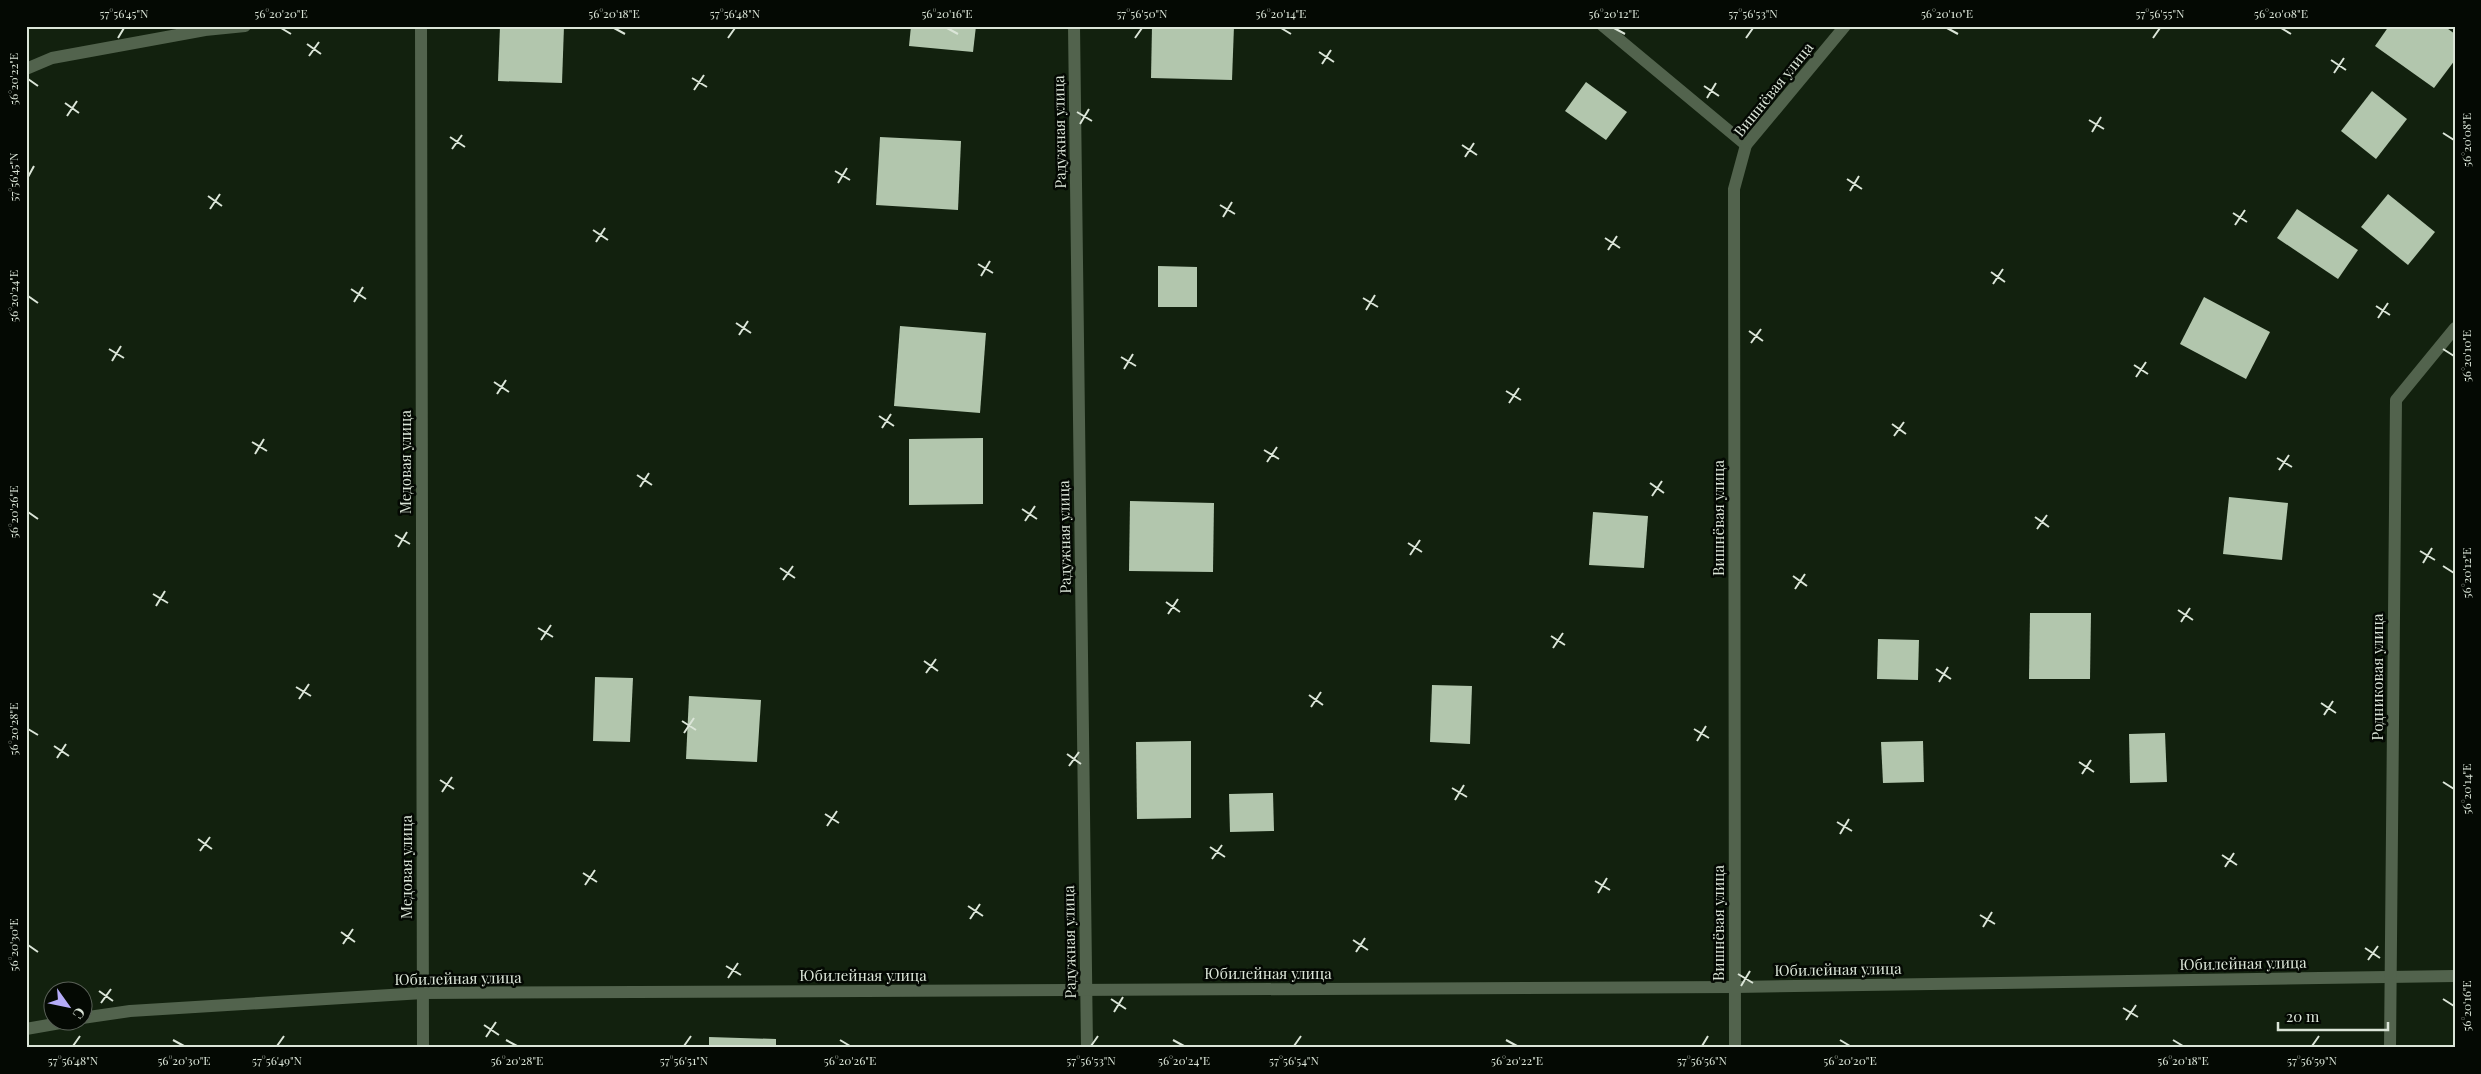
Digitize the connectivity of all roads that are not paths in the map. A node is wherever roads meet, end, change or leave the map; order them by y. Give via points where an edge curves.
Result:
1 (245, 26) edge
2 (420, 26) edge
3 (1074, 26) edge
4 (1603, 26) edge
5 (1845, 26) edge
6 (26, 69) edge
7 (1746, 145) junction
8 (2455, 328) edge
9 (2455, 976) edge
10 (2391, 977) junction
11 (1734, 987) junction
12 (1086, 990) junction
13 (423, 993) junction
14 (92, 1017) edge
15 (42, 1026) edge
16 (26, 1029) edge
17 (424, 1048) edge
18 (1087, 1048) edge
19 (1735, 1048) edge
20 (2390, 1048) edge

1 - 6 street via 205,30 52,58
2 - 13 street, Медовая улица
3 - 12 street, Радужная улица
4 - 7 street
5 - 7 street, Вишнёвая улица
7 - 11 street, Вишнёвая улица via 1734,190
8 - 10 street, Родниковая улица via 2396,400
9 - 10 street, Юбилейная улица
10 - 11 street, Юбилейная улица
10 - 20 street, Родниковая улица
11 - 12 street, Юбилейная улица
11 - 19 street, Вишнёвая улица
12 - 13 street, Юбилейная улица
12 - 18 street, Радужная улица
13 - 14 street, Юбилейная улица via 130,1011
13 - 17 street, Медовая улица
15 - 16 street

